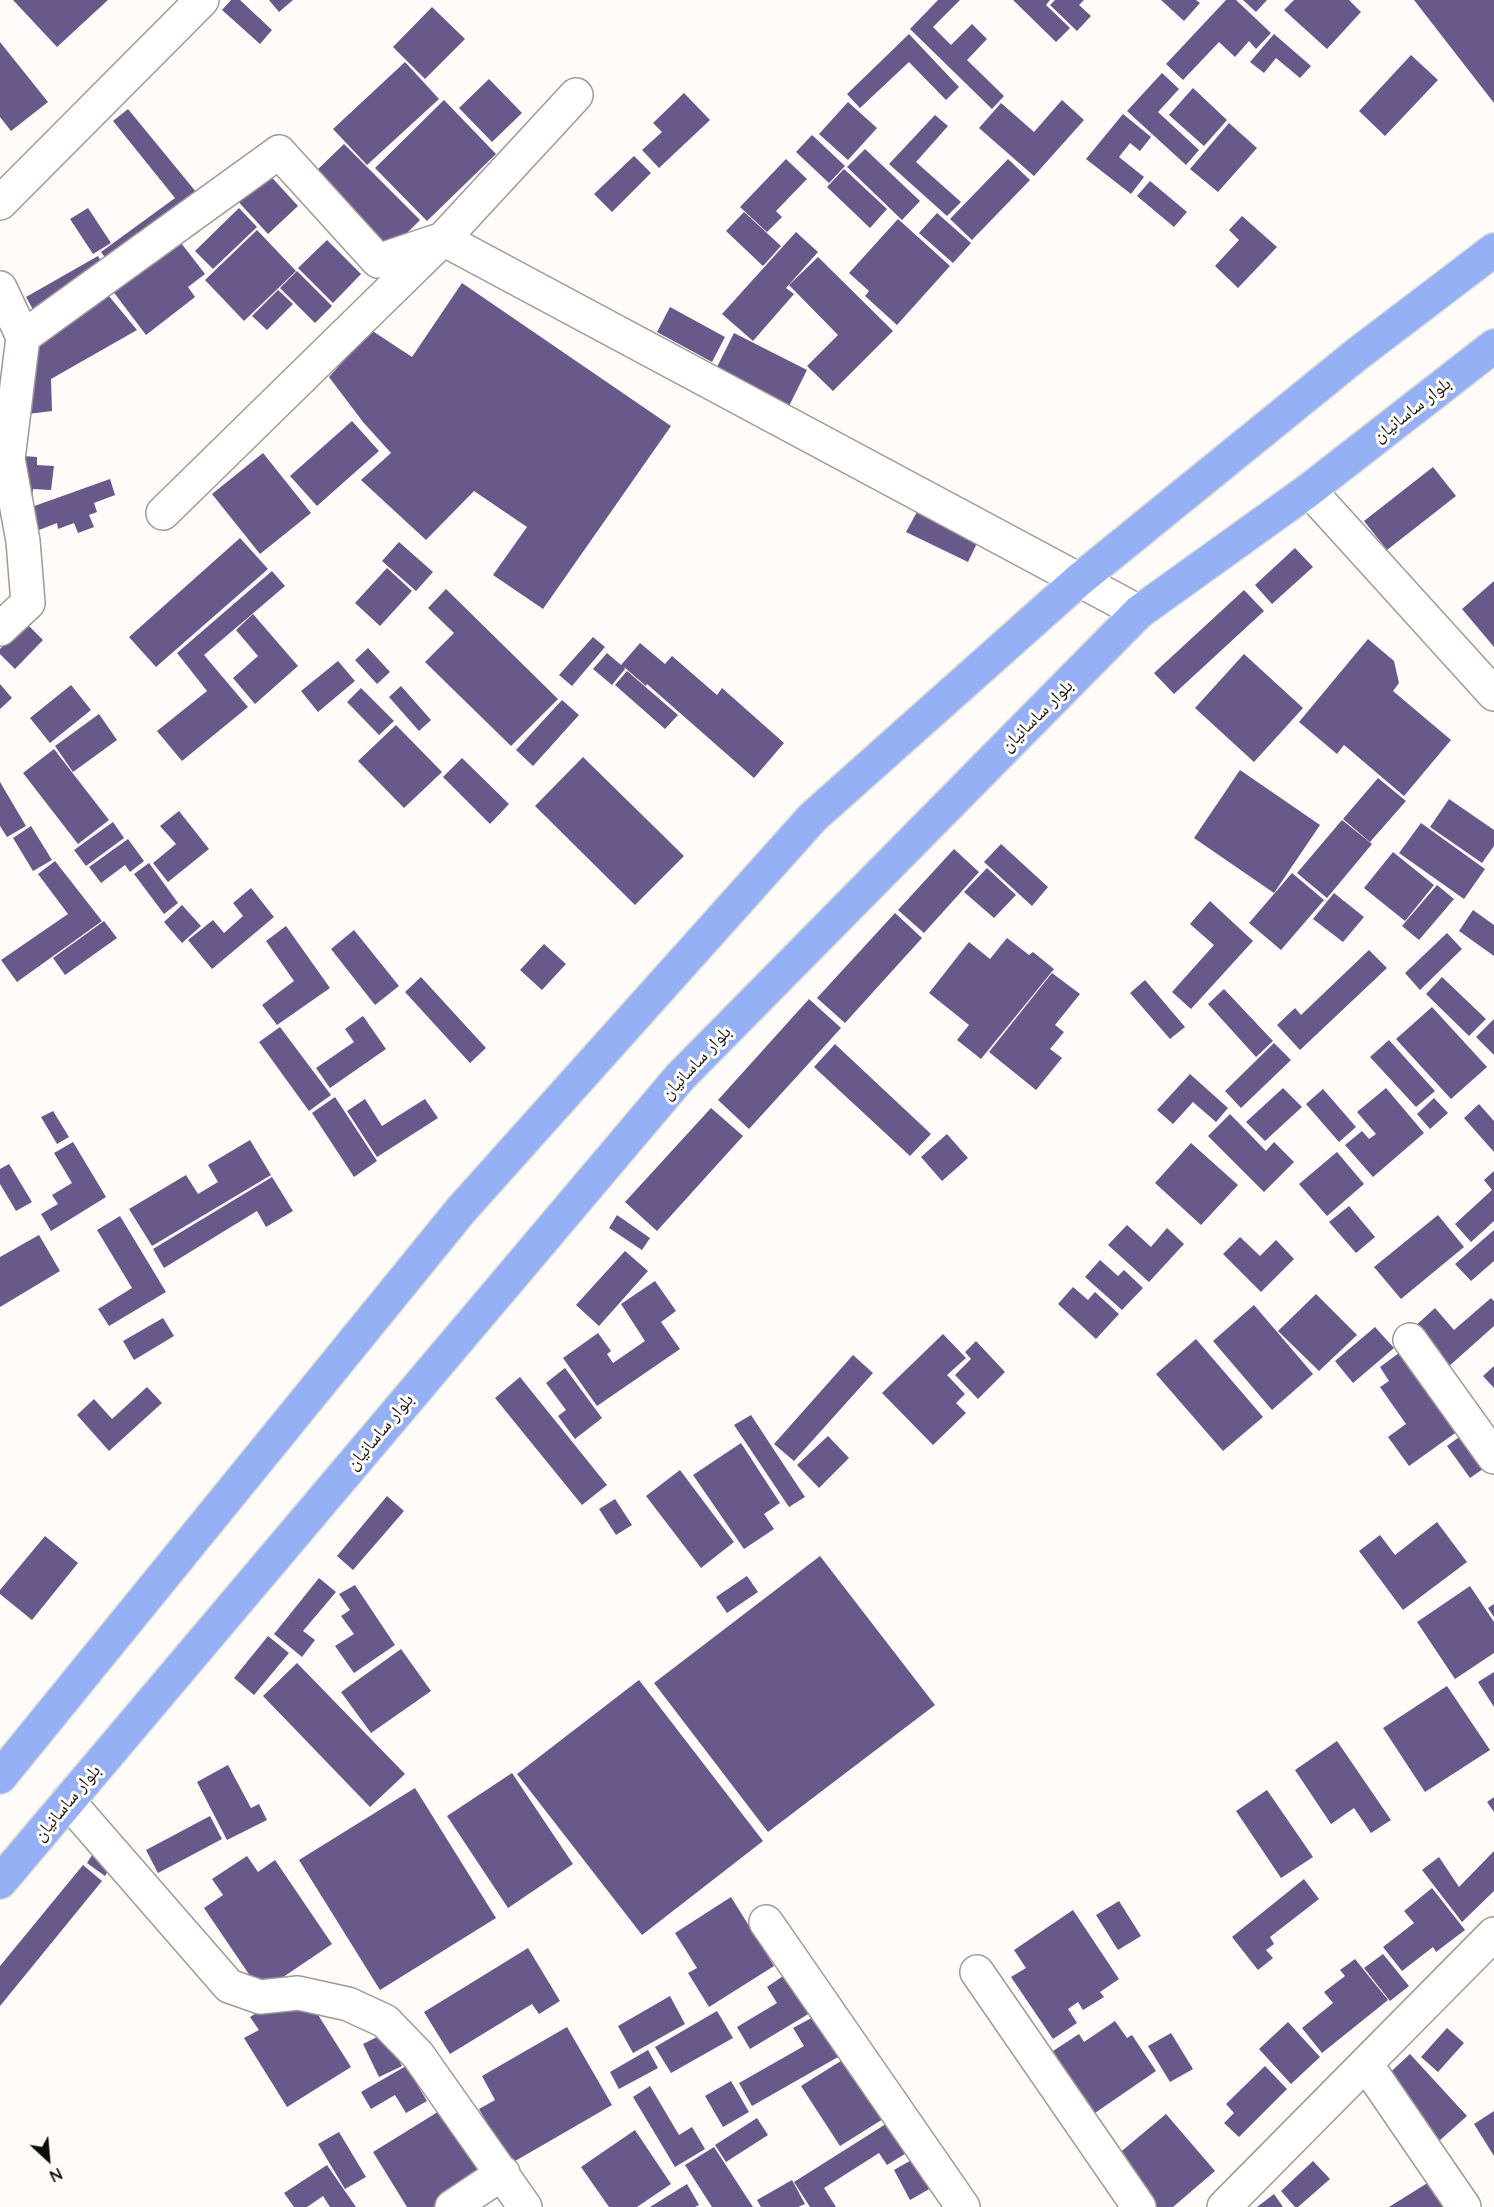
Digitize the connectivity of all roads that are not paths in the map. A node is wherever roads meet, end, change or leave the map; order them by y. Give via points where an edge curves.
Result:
1 (202, 0) edge
2 (576, 94) dead end
3 (0, 203) edge
4 (443, 239) junction
5 (1494, 249) edge
6 (0, 288) edge
7 (23, 337) junction
8 (1494, 346) edge
9 (1309, 490) junction
10 (163, 513) dead end
11 (1079, 579) junction
12 (1139, 612) junction
13 (0, 628) edge
14 (1494, 693) edge
15 (1410, 1340) dead end
16 (1494, 1457) edge
17 (0, 1777) edge
18 (69, 1801) junction
19 (0, 1882) edge
20 (766, 1922) dead end
21 (1494, 1934) edge
22 (977, 1972) dead end
23 (1366, 2064) junction
24 (503, 2174) junction
25 (452, 2207) edge
26 (525, 2207) edge
27 (963, 2207) edge
28 (1139, 2207) edge
29 (1224, 2207) edge
30 (1464, 2207) edge

1 - 3 street
2 - 4 street
4 - 7 street via 378,261 279,152
4 - 10 street
4 - 11 street
5 - 11 highway
6 - 7 street
7 - 13 street via 8,459 23,541 28,603
8 - 9 highway, بلوار ساسانیان
9 - 12 highway, بلوار ساسانیان
9 - 14 street
11 - 12 street
11 - 17 highway via 813,817 462,1210
12 - 18 highway, بلوار ساسانیان via 680,1077
15 - 16 street
18 - 19 highway, بلوار ساسانیان
18 - 24 street via 229,1986 260,1997 298,1993 338,2002 385,2021 418,2055
20 - 27 street
21 - 23 street
22 - 28 street
23 - 29 street
23 - 30 street
24 - 25 street
24 - 26 street

